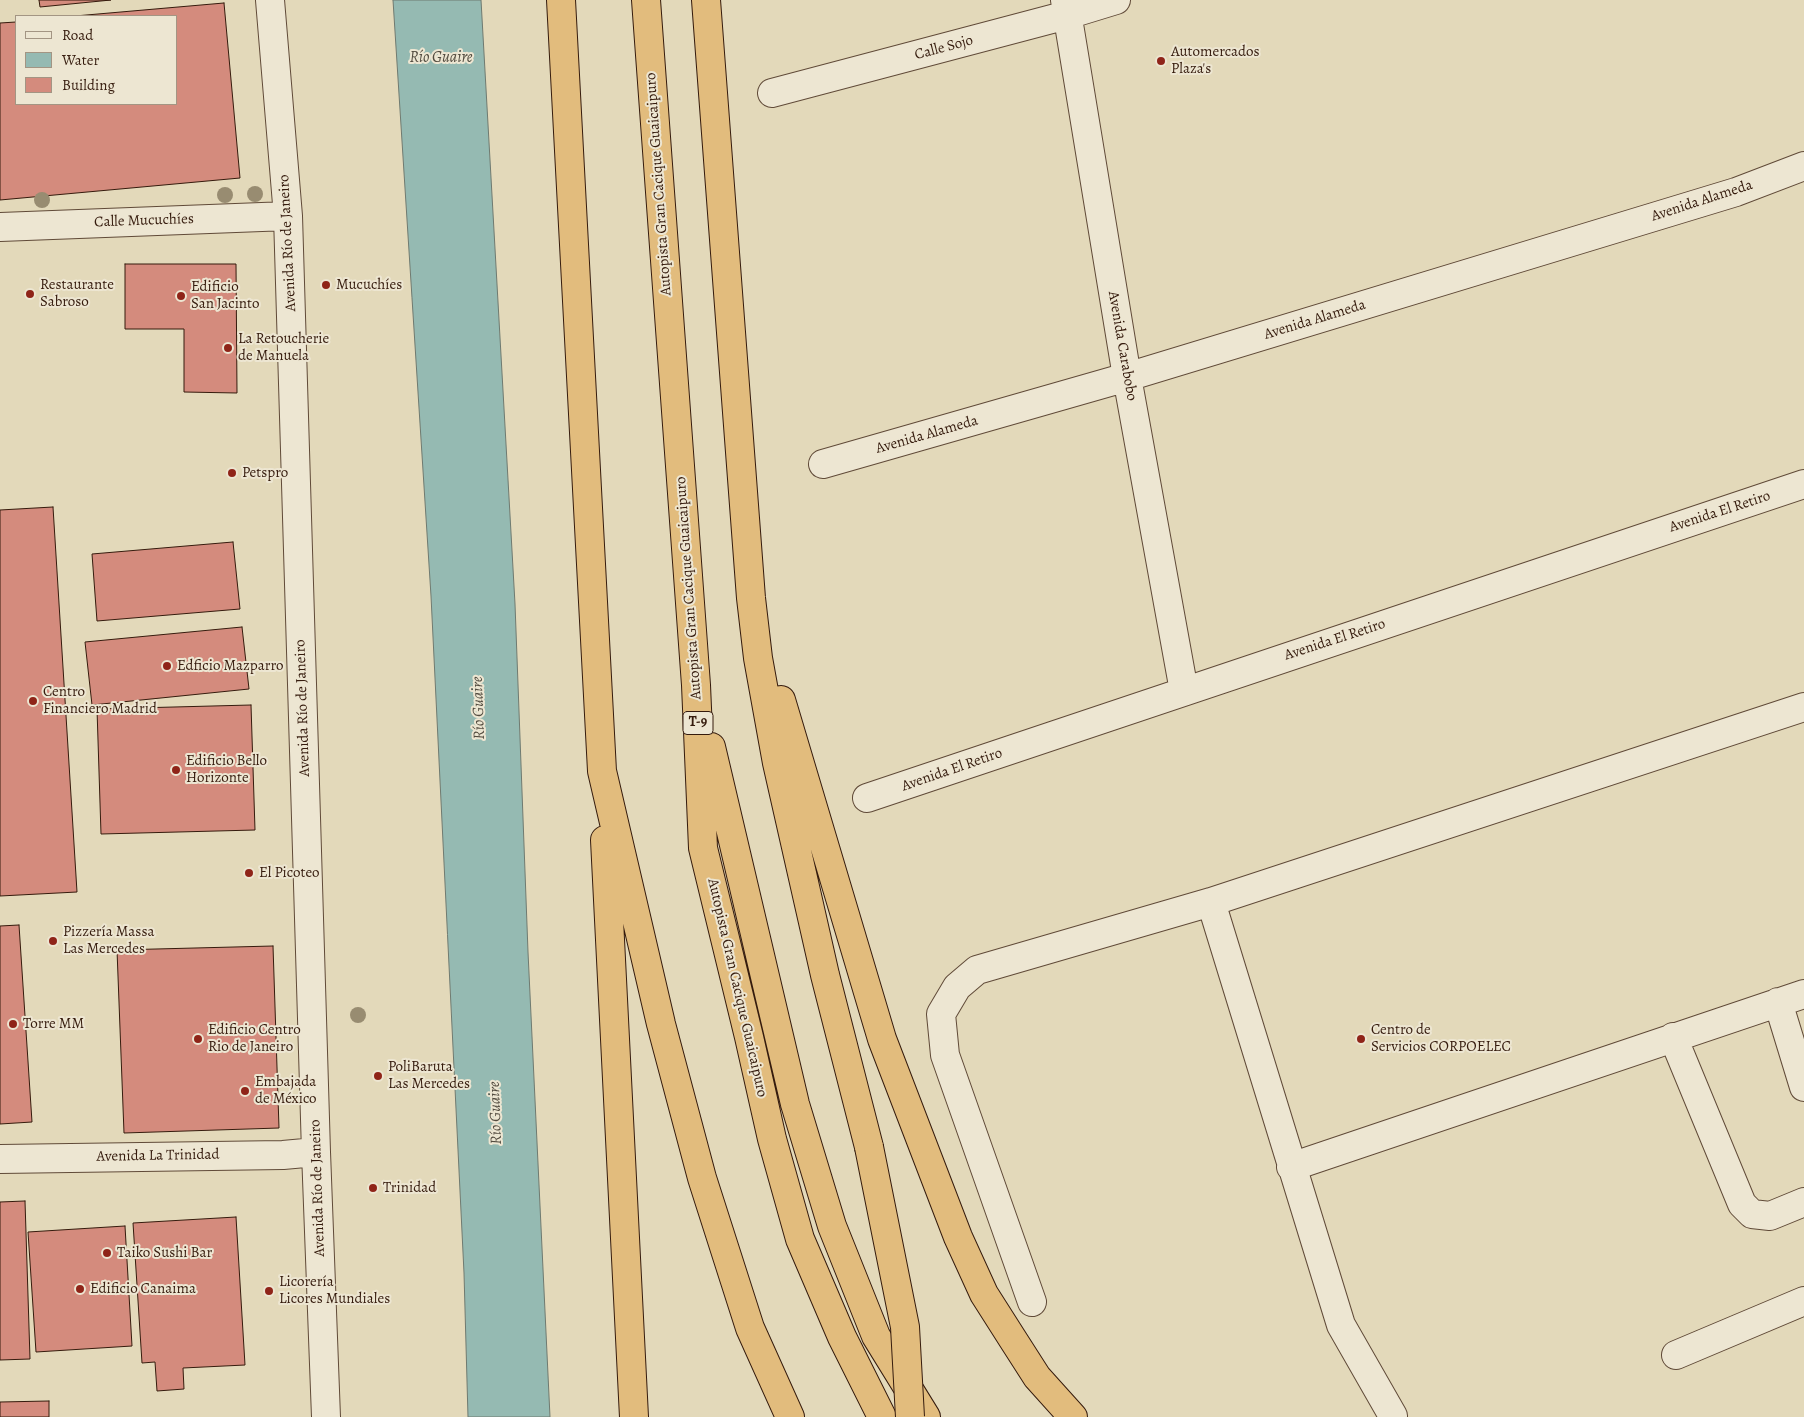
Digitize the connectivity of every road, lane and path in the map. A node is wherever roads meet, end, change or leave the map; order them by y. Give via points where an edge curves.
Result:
1 (270, 0) edge
2 (561, 0) edge
3 (646, 0) edge
4 (706, 0) edge
5 (1116, 0) edge
6 (1066, 8) edge
7 (772, 93) dead end
8 (1804, 166) edge
9 (288, 216) junction
10 (0, 227) edge
11 (1127, 378) junction
12 (823, 464) dead end
13 (1804, 484) edge
14 (750, 598) junction
15 (696, 685) junction
16 (1184, 691) junction
17 (1804, 707) edge
18 (602, 771) junction
19 (867, 798) dead end
20 (1211, 902) junction
21 (1804, 994) edge
22 (1778, 1002) junction
23 (1673, 1037) junction
24 (1804, 1088) edge
25 (316, 1152) junction
26 (0, 1159) edge
27 (1291, 1166) junction
28 (1804, 1202) edge
29 (1804, 1301) edge
30 (1032, 1302) dead end
31 (1676, 1355) dead end
32 (1393, 1416) edge
33 (326, 1417) edge
34 (634, 1417) edge
35 (790, 1417) edge
36 (882, 1417) edge
37 (910, 1417) edge
38 (926, 1417) edge
39 (1073, 1417) edge

1 - 9 street, Avenida Río de Janeiro
2 - 18 highway
3 - 15 highway, Autopista Gran Cacique Guaicaipuro / T-9
4 - 14 highway
5 - 6 street, Calle Sojo
6 - 7 street, Calle Sojo
6 - 11 street, Avenida Carabobo
8 - 11 street, Avenida Alameda via 1736,192
9 - 10 street, Calle Mucuchíes
9 - 25 street, Avenida Río de Janeiro
11 - 12 street, Avenida Alameda
11 - 16 street, Avenida Carabobo
13 - 16 street, Avenida El Retiro
14 - 37 highway, bridge via 777,763 825,975 870,1147 905,1328
14 - 39 highway via 882,1039 958,1237 984,1294 1037,1377
15 - 36 highway, Autopista Gran Cacique Guaicaipuro / T-9 via 703,848 772,1139 800,1239 842,1337
15 - 38 highway via 795,1104 832,1226 876,1336
16 - 19 street, Avenida El Retiro
17 - 20 street
18 - 34 highway
18 - 35 highway via 661,1024 702,1178 750,1328
20 - 27 street
20 - 30 street via 977,970 957,987 941,1014 945,1055
21 - 22 street
22 - 23 street
22 - 24 street
23 - 27 street
23 - 28 street via 1742,1204 1752,1214 1770,1216
25 - 26 street, Avenida La Trinidad
25 - 33 street, Avenida Río de Janeiro
27 - 32 street via 1341,1325
29 - 31 street

